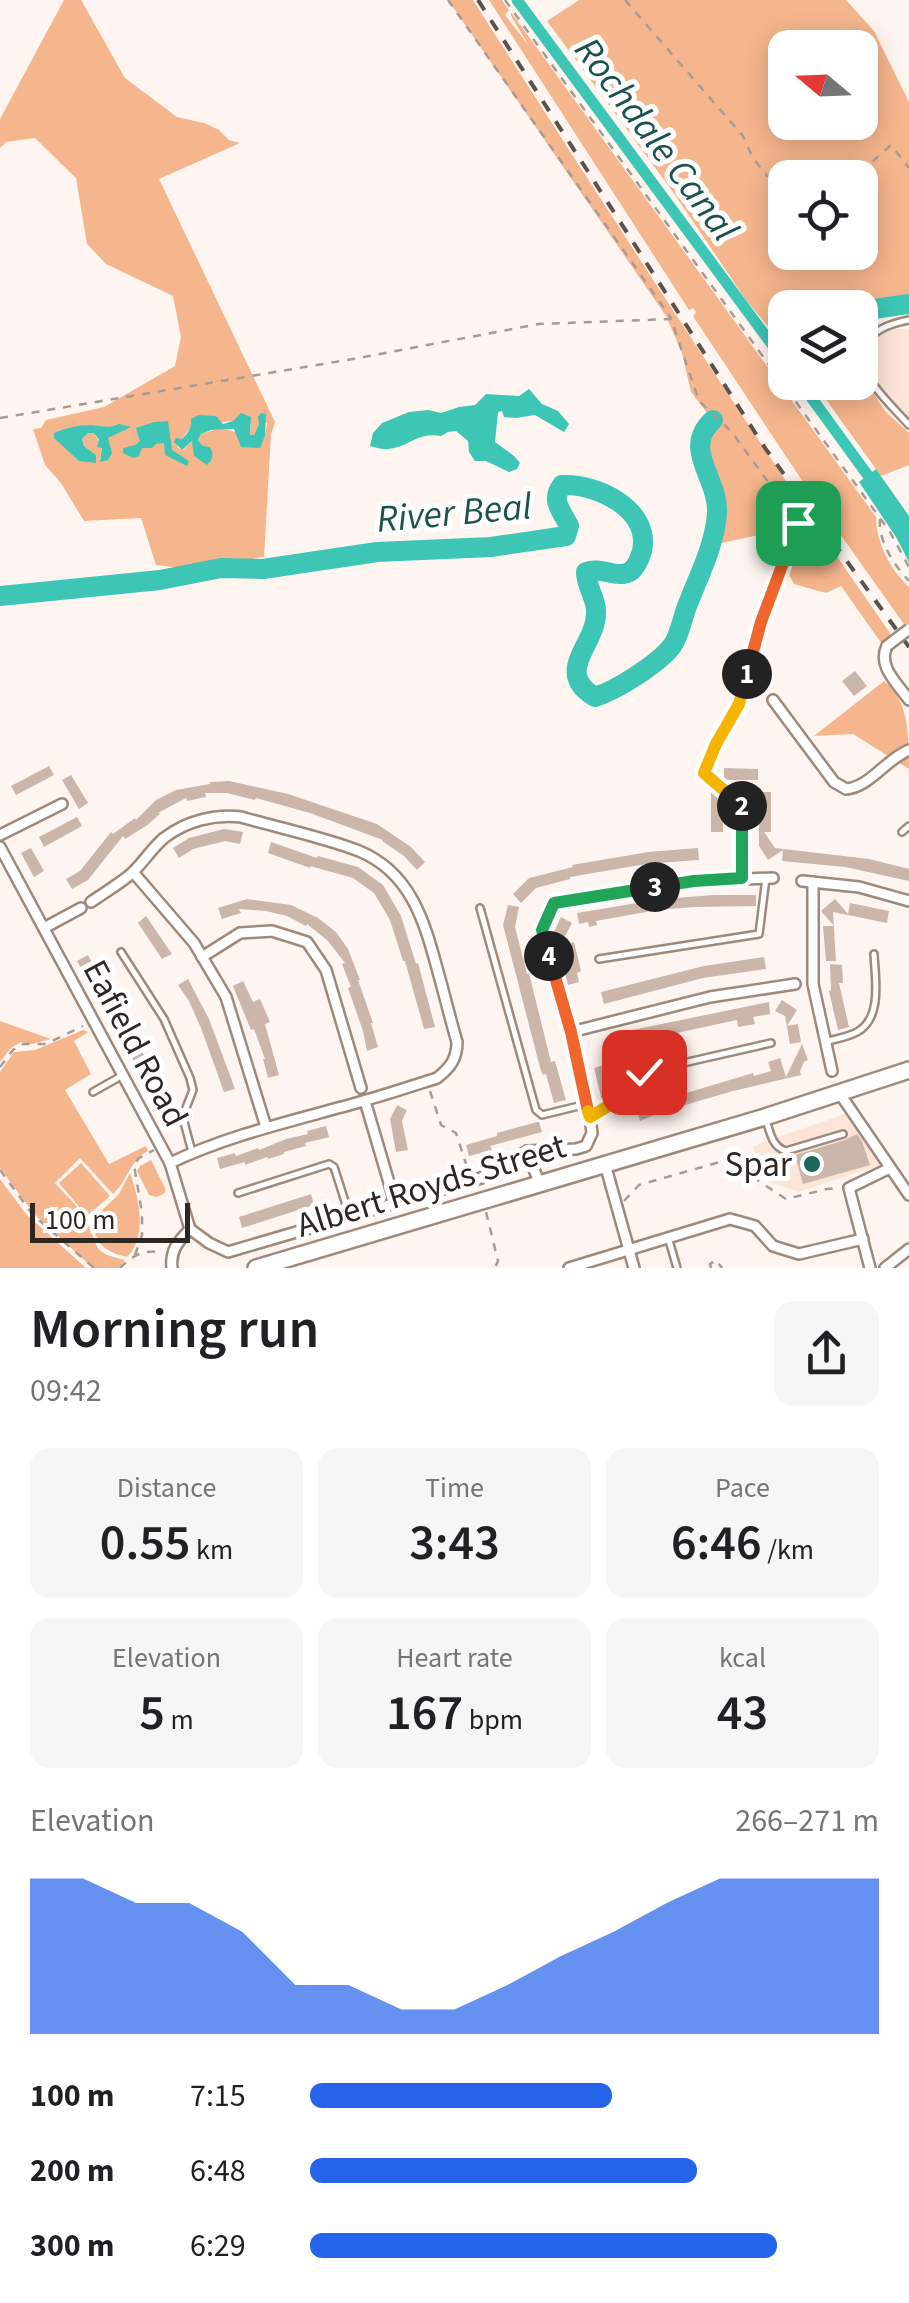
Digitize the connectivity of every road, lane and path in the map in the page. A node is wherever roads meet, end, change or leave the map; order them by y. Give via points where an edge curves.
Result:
1 (448, 0) edge
2 (506, 0) edge
3 (625, 0) edge
4 (909, 168) edge
5 (672, 319) junction
6 (909, 320) edge
7 (878, 331) edge
8 (878, 391) edge
9 (0, 418) edge
10 (909, 425) edge
11 (880, 517) junction
12 (909, 567) edge
13 (909, 581) edge
14 (909, 630) edge
15 (773, 700) dead end
16 (909, 700) edge
17 (909, 750) edge
18 (62, 804) dead end
19 (742, 806) joint
20 (909, 826) edge
21 (902, 832) dead end
22 (0, 835) edge
23 (0, 847) edge
24 (133, 872) junction
25 (742, 878) junction
26 (770, 878) joint
27 (909, 900) edge
28 (91, 902) dead end
29 (80, 908) dead end
30 (480, 908) dead end
31 (44, 928) junction
32 (121, 952) dead end
33 (874, 954) dead end
34 (202, 957) junction
35 (599, 959) dead end
36 (795, 984) dead end
37 (94, 1021) junction
38 (571, 1032) junction
39 (825, 1042) junction
40 (771, 1043) dead end
41 (0, 1068) edge
42 (909, 1070) edge
43 (832, 1072) dead end
44 (122, 1075) junction
45 (426, 1081) junction
46 (361, 1088) dead end
47 (838, 1091) junction
48 (93, 1092) dead end
49 (365, 1101) junction
50 (587, 1104) junction
51 (590, 1117) junction
52 (765, 1117) junction
53 (266, 1127) junction
54 (843, 1134) dead end
55 (161, 1146) junction
56 (528, 1151) junction
57 (192, 1152) junction
58 (170, 1163) junction
59 (605, 1164) junction
60 (890, 1168) junction
61 (0, 1170) edge
62 (471, 1181) junction
63 (540, 1184) junction
64 (849, 1188) junction
65 (238, 1193) dead end
66 (909, 1195) edge
67 (484, 1201) junction
68 (395, 1204) junction
69 (618, 1209) junction
70 (350, 1217) junction
71 (190, 1229) junction
72 (668, 1237) junction
73 (862, 1239) junction
74 (630, 1248) junction
75 (909, 1249) edge
76 (172, 1254) junction
77 (135, 1255) junction
78 (94, 1268) edge
79 (120, 1268) edge
80 (172, 1268) edge
81 (256, 1268) edge
82 (494, 1268) edge
83 (569, 1268) edge
84 (634, 1268) edge
85 (676, 1268) edge
86 (711, 1268) edge
87 (722, 1268) edge
88 (870, 1268) edge
89 (885, 1268) edge

1 - 5 path
2 - 11 path
3 - 4 path via 743,136 767,176 864,169 892,145
5 - 9 path via 539,324
5 - 19 path via 700,401 731,431 798,523 739,704 704,773
6 - 7 lane
8 - 10 lane
11 - 12 path
11 - 13 path via 882,540
14 - 16 street, bridge via 883,651 884,664
15 - 17 street via 846,790
18 - 22 street
19 - 25 street
20 - 21 lane
23 - 31 street, Eafield Road
24 - 28 street
24 - 34 street
24 - 45 street via 164,838 212,816 241,817 360,852 392,872 426,928 457,1042 447,1070
25 - 26 street
25 - 38 street via 554,903 542,930
26 - 35 lane via 758,934
27 - 39 street via 808,881 813,984
29 - 31 street
30 - 50 lane via 536,1110 542,1116
31 - 37 street, Eafield Road
32 - 57 lane via 164,1019 190,1078 184,1122
33 - 39 lane via 876,999 868,1022
34 - 46 street via 240,934 272,931 307,942 326,970
34 - 53 street via 226,997
36 - 38 street via 710,997
37 - 41 path via 46,1044 22,1044
37 - 44 street, Eafield Road
38 - 50 street
39 - 43 street
40 - 51 lane via 644,1072 633,1091
42 - 47 main road, Albert Royds Street
44 - 48 lane
44 - 55 street, Eafield Road
45 - 49 street
45 - 62 path via 441,1125 456,1133
47 - 52 main road, Albert Royds Street
47 - 60 street
49 - 53 street
49 - 68 street
50 - 51 street
51 - 56 street, Albert Royds Street via 586,1146
52 - 54 lane via 774,1142 786,1151
52 - 59 main road, Albert Royds Street
53 - 57 street
55 - 58 street, Eafield Road
55 - 77 path via 134,1165 142,1213
56 - 62 street, Albert Royds Street
56 - 63 street
57 - 58 street
58 - 71 street, Eafield Road
59 - 63 main road, Albert Royds Street
59 - 69 street
60 - 64 street
60 - 66 street
61 - 78 path via 33,1215
62 - 68 street, Albert Royds Street
63 - 67 main road, Albert Royds Street
64 - 69 path via 786,1199 726,1160 639,1185
64 - 73 street
65 - 70 lane via 328,1164
67 - 81 main road, Albert Royds Street
67 - 82 path
68 - 70 street, Albert Royds Street
69 - 74 street
70 - 71 street, Albert Royds Street via 228,1252
71 - 76 street
72 - 73 street via 730,1219 755,1226 773,1246 799,1254
72 - 74 street
72 - 85 lane
73 - 88 street
74 - 83 street
74 - 84 street
75 - 89 street
76 - 77 path
76 - 80 street
77 - 79 path
86 - 87 path via 716,1260

